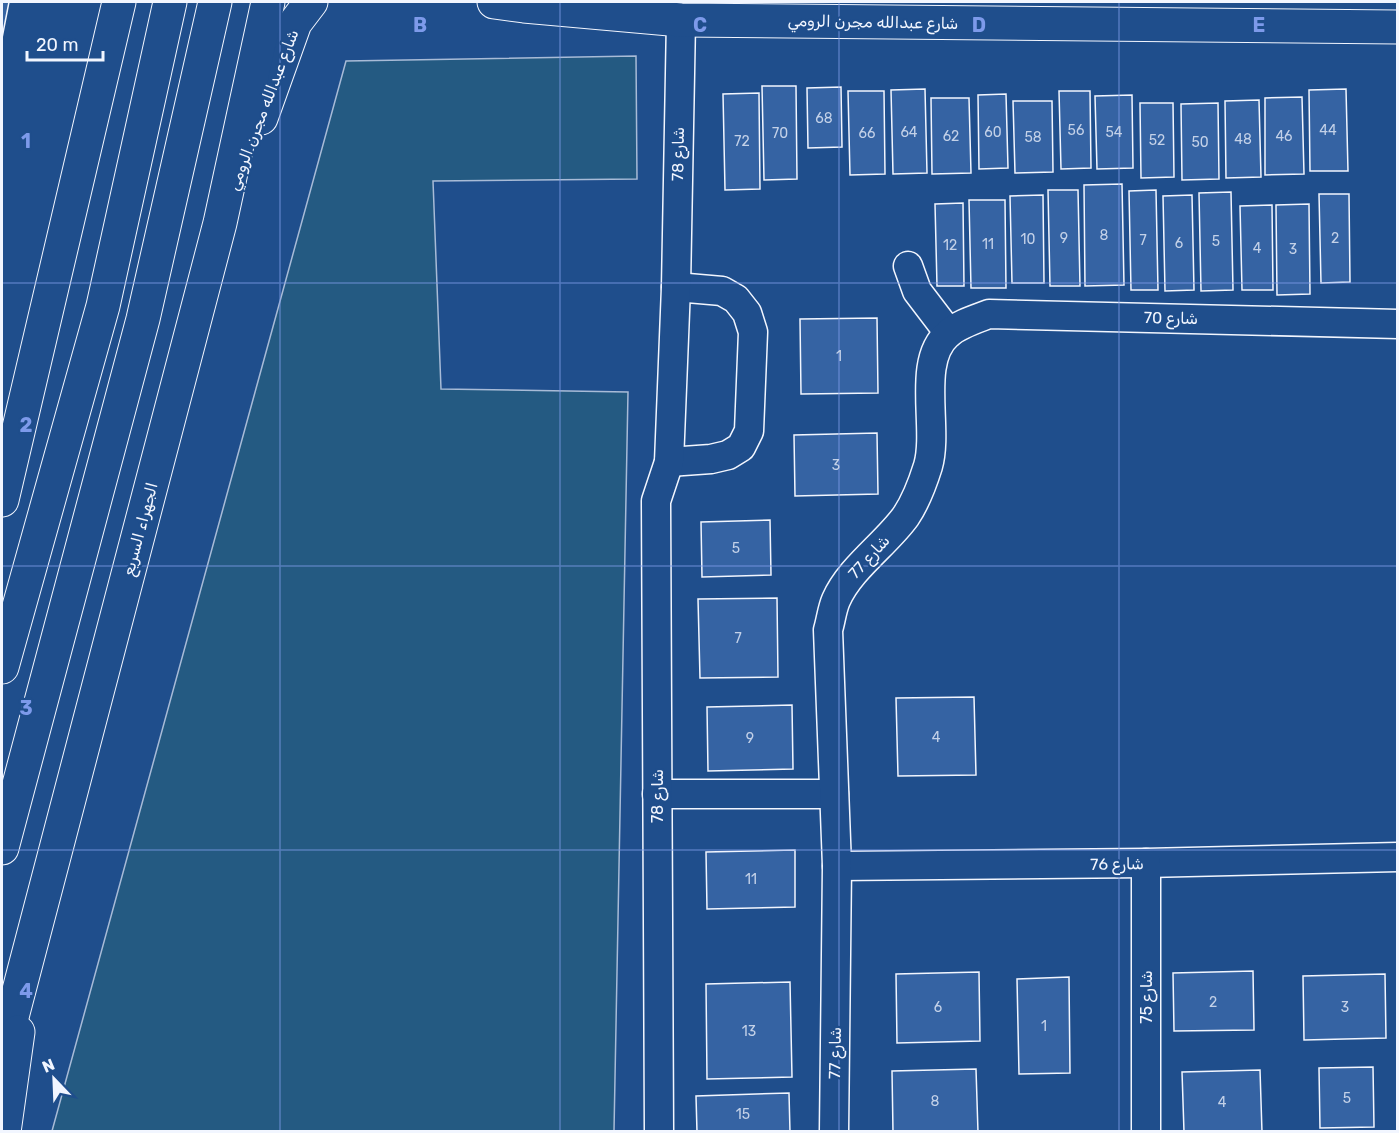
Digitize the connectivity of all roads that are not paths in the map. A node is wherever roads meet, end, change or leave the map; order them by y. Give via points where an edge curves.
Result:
1 (119, 2) edge
2 (170, 2) edge
3 (215, 2) edge
4 (268, 2) edge
5 (311, 2) edge
6 (494, 2) edge
7 (681, 20) junction
8 (1398, 27) edge
9 (220, 223) junction
10 (908, 266) dead end
11 (676, 287) junction
12 (1398, 324) edge
13 (949, 333) junction
14 (669, 462) junction
15 (2, 500) edge
16 (2, 667) edge
17 (657, 794) junction
18 (834, 794) junction
19 (2, 848) edge
20 (1398, 857) edge
21 (1146, 863) junction
22 (837, 866) junction
23 (29, 954) junction
24 (2, 1054) edge
25 (4, 1131) edge
26 (659, 1131) edge
27 (834, 1131) edge
28 (1146, 1131) edge

1 - 15 main road
2 - 16 main road via 103,306
3 - 19 main road via 143,319
4 - 9 main road, الجهراء السريع
5 - 9 main road, شارع عبدالله مجرن الرومي via 295,23
6 - 7 main road, شارع عبدالله مجرن الرومي
7 - 8 main road, شارع عبدالله مجرن الرومي
7 - 11 street, شارع 78
9 - 23 main road, الجهراء السريع
10 - 13 street via 917,291
11 - 14 street, شارع 78
11 - 14 street via 722,291 736,298 747,313 753,332 750,431 741,447 728,454
12 - 13 street, شارع 70 via 989,314
13 - 18 street, شارع 77 via 934,354 929,463 919,492 906,515 847,582 836,599 828,630
14 - 17 street, شارع 78 via 656,501
17 - 18 street
17 - 26 street, شارع 78
18 - 22 street, شارع 77
20 - 21 street, شارع 76
21 - 22 street, شارع 76
21 - 28 street, شارع 75
22 - 27 street, شارع 77
23 - 24 main road, الجهراء السريع
23 - 25 main road

